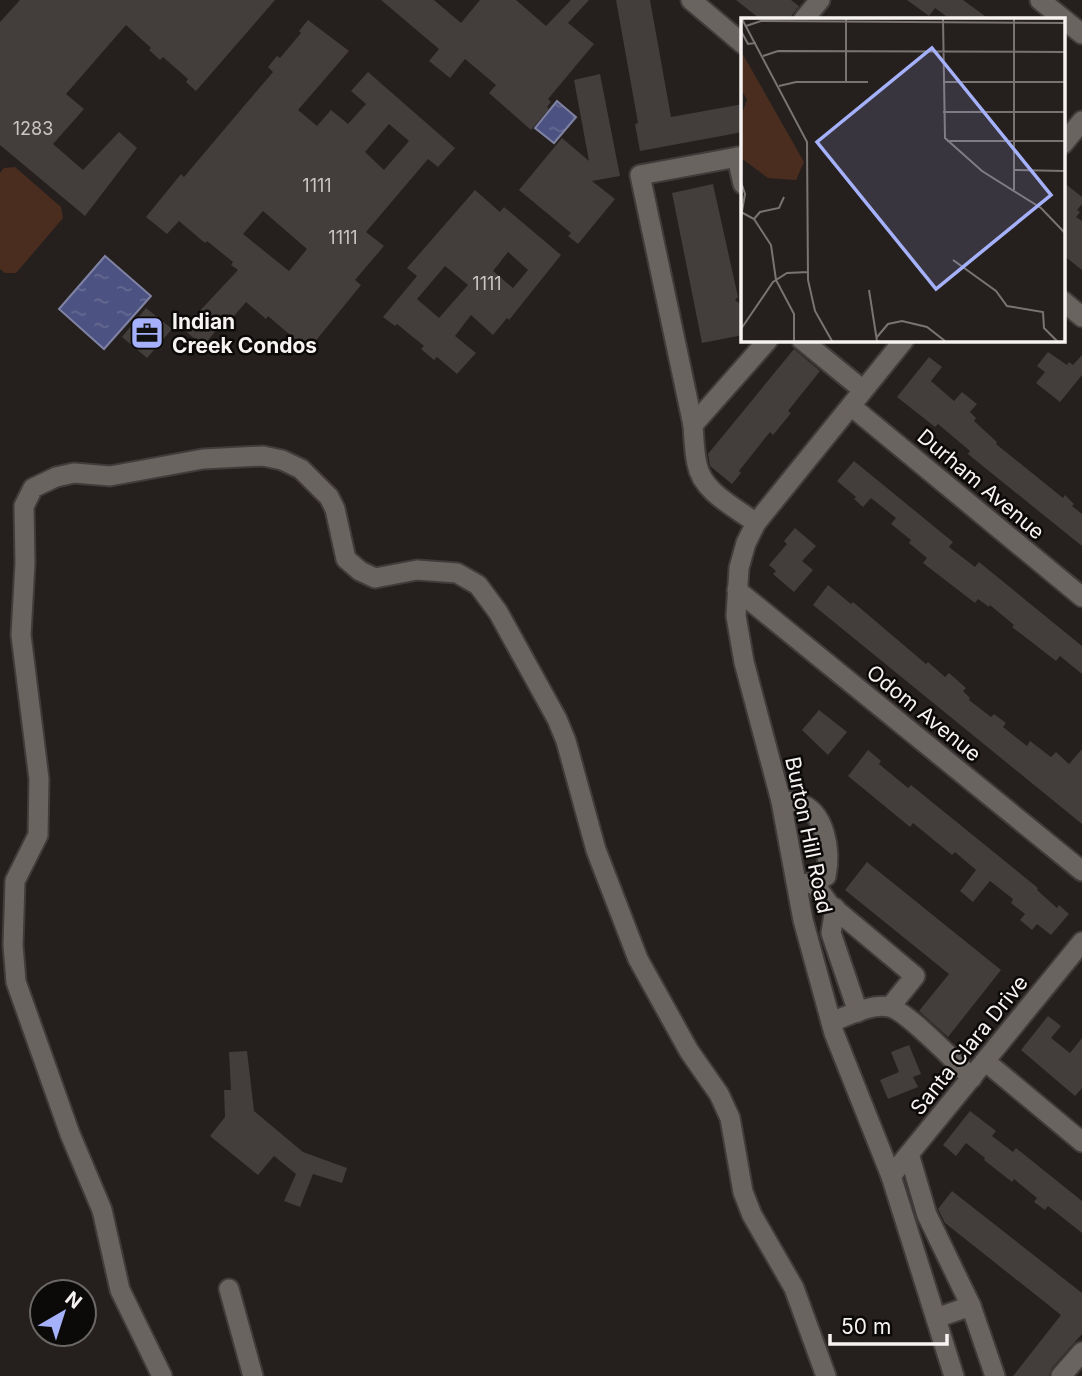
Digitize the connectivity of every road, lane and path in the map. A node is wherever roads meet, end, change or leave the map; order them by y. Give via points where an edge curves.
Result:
1 (691, 0) edge
2 (820, 0) edge
3 (1040, 0) edge
4 (805, 18) edge
5 (1062, 18) edge
6 (1064, 19) edge
7 (1082, 34) edge
8 (741, 42) edge
9 (1082, 121) edge
10 (1064, 143) edge
11 (740, 156) edge
12 (1064, 302) edge
13 (1082, 317) edge
14 (767, 341) edge
15 (804, 341) edge
16 (903, 341) edge
17 (863, 390) junction
18 (851, 406) junction
19 (692, 425) junction
20 (756, 523) junction
21 (737, 590) junction
22 (1082, 597) edge
23 (781, 801) junction
24 (1082, 871) edge
25 (805, 884) junction
26 (835, 908) junction
27 (1082, 942) edge
28 (890, 1007) junction
29 (858, 1012) junction
30 (831, 1022) junction
31 (985, 1061) junction
32 (972, 1078) junction
33 (1082, 1142) edge
34 (909, 1154) junction
35 (891, 1176) junction
36 (229, 1289) dead end
37 (971, 1306) junction
38 (936, 1318) junction
39 (1082, 1352) edge
40 (162, 1376) edge
41 (253, 1376) edge
42 (826, 1376) edge
43 (954, 1376) edge
44 (995, 1376) edge
45 (1062, 1376) edge

1 - 8 street
2 - 4 street
3 - 5 street
6 - 7 street
9 - 10 street
11 - 19 street via 640,175
12 - 13 street
14 - 19 street
15 - 17 street
16 - 17 street, Burton Hill Road
17 - 18 street, Burton Hill Road
18 - 20 street, Burton Hill Road
18 - 22 street, Durham Avenue
19 - 20 street via 702,479
20 - 21 street, Burton Hill Road via 743,555
21 - 23 street, Burton Hill Road via 736,616 744,662
21 - 24 street, Odom Avenue
23 - 25 street, Burton Hill Road
23 - 25 street via 800,803 816,816 828,845 826,876
25 - 26 street
25 - 30 street, Burton Hill Road via 803,920
26 - 28 street via 915,976
26 - 29 street via 831,933
27 - 31 street, Santa Clara Drive
28 - 29 street
28 - 32 street
29 - 30 street
30 - 35 street, Burton Hill Road
31 - 32 street, Santa Clara Drive
31 - 33 street
32 - 34 street, Santa Clara Drive
34 - 35 street, Santa Clara Drive
34 - 37 street via 927,1215
35 - 38 street, Burton Hill Road
36 - 41 street
37 - 38 street
37 - 44 street
38 - 43 street, Burton Hill Road
39 - 45 street
40 - 42 street via 120,1290 102,1210 16,982 15,881 40,827 39,779 21,635 24,506 33,488 74,473 110,476 202,459 263,456 293,465 329,497 346,559 360,571 375,578 417,570 457,573 478,586 498,612 566,741 596,850 638,959 730,1118 747,1204 794,1288

